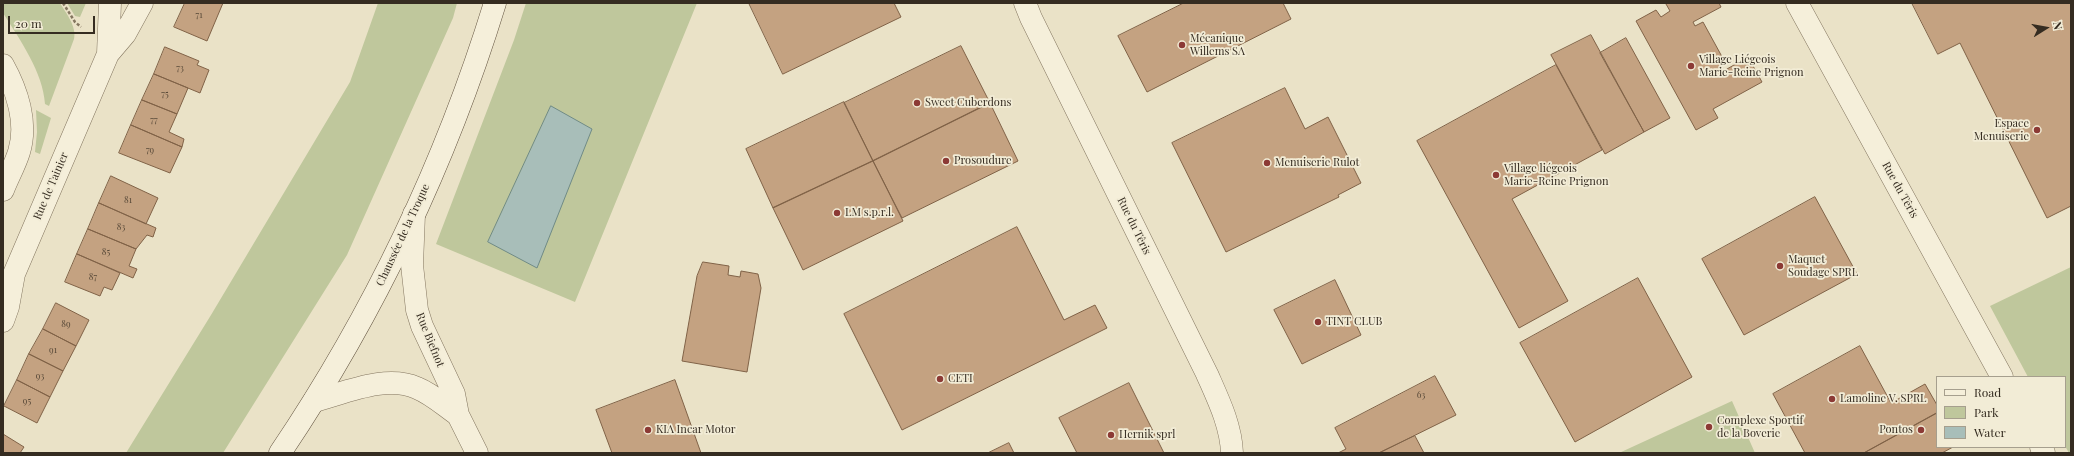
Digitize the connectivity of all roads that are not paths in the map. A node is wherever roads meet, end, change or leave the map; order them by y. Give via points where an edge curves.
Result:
1 (110, 3) edge
2 (142, 3) edge
3 (495, 3) edge
4 (1025, 3) edge
5 (1797, 3) edge
6 (108, 54) junction
7 (3, 65) edge
8 (3, 190) edge
9 (414, 214) junction
10 (8, 279) edge
11 (3, 321) edge
12 (2001, 376) edge
13 (314, 401) junction
14 (458, 415) junction
15 (280, 453) edge
16 (477, 453) edge
17 (1232, 453) edge

1 - 6 street, Rue de Tainier
2 - 6 street, Rue de Tainier via 125,34
3 - 9 street, Chaussée de la Troque via 444,145
4 - 17 street, Rue du Têris via 1207,374 1222,408 1232,440
5 - 12 street, Rue du Têris
6 - 10 street, Rue de Tainier
7 - 8 street via 17,97 22,120 19,151
9 - 13 street, Chaussée de la Troque via 374,298
9 - 14 street, Rue Biefnot via 412,265 418,310 422,326 454,394
10 - 11 street, Rue de Tainier via 8,307
13 - 14 street, Rue Biefnot via 387,383 416,387
13 - 15 street, Chaussée de la Troque
14 - 16 street, Rue Biefnot

